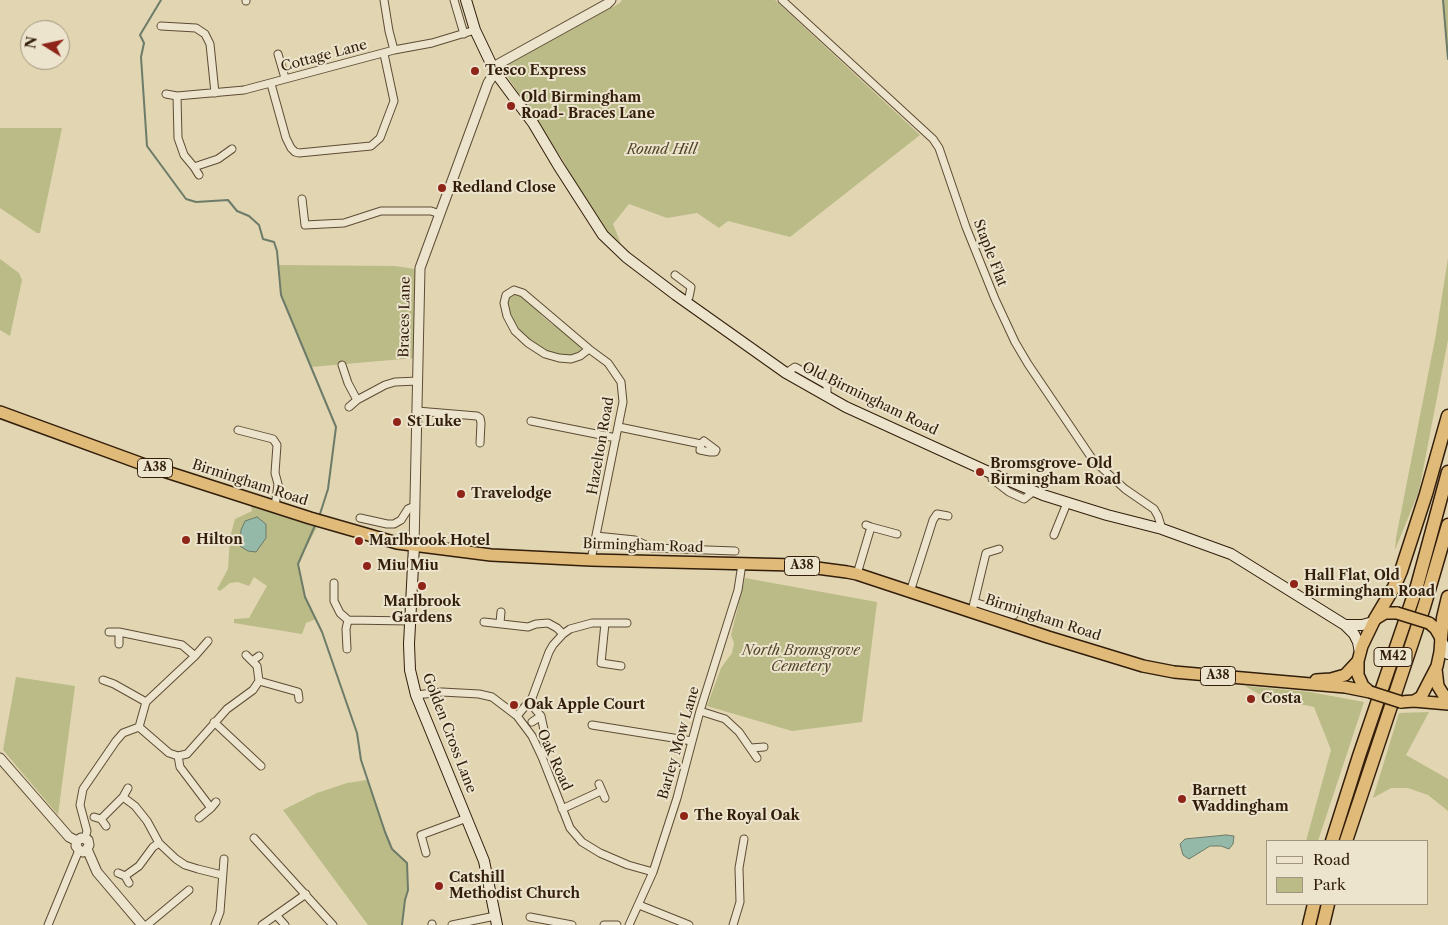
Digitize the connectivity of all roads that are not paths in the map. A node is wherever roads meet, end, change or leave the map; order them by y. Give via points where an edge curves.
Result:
1 (384, 0) edge
2 (454, 0) edge
3 (466, 0) edge
4 (611, 0) edge
5 (782, 0) edge
6 (161, 26) dead end
7 (475, 30) junction
8 (464, 34) junction
9 (394, 50) junction
10 (278, 54) dead end
11 (384, 54) junction
12 (494, 70) junction
13 (285, 78) junction
14 (271, 84) junction
15 (215, 93) junction
16 (166, 94) dead end
17 (177, 96) junction
18 (232, 149) dead end
19 (194, 167) junction
20 (199, 175) dead end
21 (302, 199) dead end
22 (440, 214) junction
23 (675, 275) dead end
24 (685, 302) junction
25 (589, 348) junction
26 (342, 365) dead end
27 (418, 381) junction
28 (357, 400) junction
29 (349, 407) dead end
30 (418, 411) junction
31 (0, 412) edge
32 (1448, 416) edge
33 (531, 421) dead end
34 (618, 427) junction
35 (238, 430) dead end
36 (616, 438) junction
37 (480, 443) dead end
38 (701, 444) dead end
39 (1448, 472) edge
40 (1067, 503) junction
41 (415, 506) junction
42 (275, 507) junction
43 (948, 516) dead end
44 (360, 518) dead end
45 (1448, 525) edge
46 (1162, 529) junction
47 (897, 534) dead end
48 (1054, 535) dead end
49 (596, 536) junction
50 (414, 546) junction
51 (999, 549) dead end
52 (735, 551) dead end
53 (591, 560) junction
54 (742, 564) junction
55 (857, 574) junction
56 (334, 583) dead end
57 (910, 592) junction
58 (1448, 597) edge
59 (973, 607) junction
60 (502, 612) dead end
61 (1014, 615) dead end
62 (348, 620) junction
63 (410, 621) junction
64 (1374, 621) junction
65 (484, 622) dead end
66 (500, 623) junction
67 (605, 623) junction
68 (627, 623) dead end
69 (1345, 625) junction
70 (109, 632) dead end
71 (119, 632) junction
72 (563, 634) junction
73 (1441, 640) junction
74 (208, 641) dead end
75 (119, 644) dead end
76 (347, 649) dead end
77 (1448, 654) edge
78 (246, 655) dead end
79 (195, 656) junction
80 (1359, 657) junction
81 (1448, 661) edge
82 (621, 666) dead end
83 (1436, 668) junction
84 (103, 680) dead end
85 (260, 681) junction
86 (1292, 682) junction
87 (300, 692) dead end
88 (1370, 692) junction
89 (416, 695) junction
90 (1448, 698) edge
91 (146, 702) junction
92 (1414, 702) junction
93 (1448, 704) edge
94 (535, 709) dead end
95 (700, 711) junction
96 (517, 716) junction
97 (541, 716) junction
98 (214, 722) junction
99 (532, 722) dead end
100 (592, 725) dead end
101 (139, 727) junction
102 (692, 741) junction
103 (764, 747) dead end
104 (751, 748) junction
105 (178, 756) junction
106 (542, 757) junction
107 (0, 758) edge
108 (757, 758) dead end
109 (261, 766) dead end
110 (128, 788) dead end
111 (123, 797) junction
112 (605, 798) dead end
113 (216, 802) dead end
114 (211, 808) junction
115 (562, 809) junction
116 (199, 818) dead end
117 (467, 818) junction
118 (100, 821) dead end
119 (254, 838) dead end
120 (744, 839) dead end
121 (1332, 840) edge
122 (1346, 840) edge
123 (159, 843) junction
124 (82, 845) junction
125 (426, 853) dead end
126 (224, 859) dead end
127 (652, 872) junction
128 (222, 875) junction
129 (124, 877) dead end
130 (189, 890) dead end
131 (306, 894) junction
132 (639, 905) junction
133 (1314, 905) edge
134 (1328, 905) edge
135 (276, 915) junction
136 (530, 917) dead end
137 (496, 920) edge
138 (48, 925) edge
139 (142, 925) edge
140 (147, 925) edge
141 (215, 925) edge
142 (262, 925) edge
143 (285, 925) edge
144 (333, 925) edge
145 (452, 925) edge
146 (572, 925) edge
147 (604, 925) edge
148 (617, 925) edge
149 (629, 925) edge
150 (689, 925) edge
151 (733, 925) edge
152 (1309, 925) edge
153 (1323, 925) edge

1 - 9 street
2 - 8 street
3 - 7 main road, Old Birmingham Road
4 - 12 street
5 - 46 street, Staple Flat via 933,139 966,228 1015,342 1093,460 1125,489 1154,509
6 - 15 street via 196,28 205,34 210,44
7 - 8 street, Cottage Lane
7 - 12 main road, Old Birmingham Road
8 - 9 street, Cottage Lane
9 - 11 street, Cottage Lane
10 - 13 street
11 - 13 street, Cottage Lane
11 - 14 street via 394,101 380,138 371,146 295,152 286,138
12 - 22 street, Braces Lane
12 - 24 main road, Old Birmingham Road via 533,123 603,235
13 - 14 street, Cottage Lane
14 - 15 street, Cottage Lane
15 - 17 street, Cottage Lane
16 - 17 street, Cottage Lane
17 - 19 street via 178,138 184,155
18 - 19 street via 218,159
19 - 20 street
21 - 22 street via 305,225 344,223 381,211 431,211
22 - 27 street, Braces Lane via 420,268
23 - 24 street via 691,287
24 - 40 main road, Old Birmingham Road via 786,373 825,396 993,474
25 - 25 street, Hazelton Road via 570,359 544,354 515,331 507,316 506,295 514,290 523,293
25 - 34 street, Hazelton Road via 608,364 621,382 623,402
26 - 28 street
27 - 28 street via 385,385
27 - 30 street, Braces Lane
28 - 29 street
30 - 37 street via 477,416 481,423
30 - 41 street, Braces Lane
31 - 42 highway, Birmingham Road / A38 via 144,465
32 - 64 highway via 1400,571
33 - 36 street
34 - 36 street, Hazelton Road
34 - 38 street
35 - 42 street via 273,439 277,445
36 - 49 street, Hazelton Road
39 - 121 highway, M42 via 1417,586
40 - 46 main road, Old Birmingham Road
40 - 48 street
41 - 44 street via 394,524
41 - 50 street, Braces Lane
42 - 50 highway, Birmingham Road / A38 via 397,544
43 - 57 street via 937,514 933,520
45 - 122 highway, M42
46 - 69 main road, Old Birmingham Road via 1231,554
47 - 55 street via 868,526
49 - 52 street via 636,540 652,548
49 - 53 street, Hazelton Road
50 - 53 highway, Birmingham Road / A38 via 491,555
50 - 63 main road, Golden Cross Lane
51 - 59 street via 986,553
53 - 54 highway, Birmingham Road / A38
54 - 55 highway, Birmingham Road / A38 via 794,565
54 - 95 street, Barley Mow Lane via 738,590
55 - 57 highway, Birmingham Road / A38
56 - 62 street via 334,601
57 - 59 highway, Birmingham Road / A38
58 - 73 highway
59 - 61 street
59 - 86 highway, Birmingham Road / A38 via 1048,637 1143,666 1174,672
60 - 66 street
62 - 63 street
62 - 76 street
63 - 89 main road, Golden Cross Lane via 410,670
64 - 69 main road
64 - 73 highway, bridge via 1385,613 1397,613 1429,623
64 - 80 highway
65 - 66 street
66 - 72 street via 528,627 548,624
67 - 68 street
67 - 72 street via 592,623
67 - 82 street via 601,663
69 - 80 main road, Old Birmingham Road via 1358,642
70 - 71 street
71 - 75 street
71 - 79 street via 182,645
72 - 96 street via 549,652 532,698
73 - 77 main road
73 - 83 highway
74 - 79 street
78 - 85 street via 255,658
79 - 91 street
80 - 86 highway, Birmingham Road / A38 via 1348,672 1338,677
80 - 88 highway via 1360,681
81 - 83 main road
83 - 90 highway via 1438,686
83 - 92 highway via 1424,693
84 - 91 street via 115,680
85 - 87 street
85 - 98 street
86 - 88 highway, Birmingham Road / A38
88 - 92 highway, bridge via 1402,702
89 - 96 street, Oak Road via 442,692 479,694 492,698
89 - 117 main road, Golden Cross Lane
91 - 101 street
92 - 93 highway
94 - 97 street
95 - 102 street, Barley Mow Lane
95 - 104 street via 725,719
96 - 106 street, Oak Road
97 - 99 street
97 - 106 street via 546,745
98 - 105 street via 187,754
98 - 109 street
100 - 102 street
101 - 105 street via 169,753
101 - 124 street via 122,734 83,790 80,805 87,832
102 - 127 street, Barley Mow Lane
103 - 104 street
104 - 108 street
105 - 114 street via 180,767
106 - 115 street, Oak Road
107 - 124 street via 69,837
110 - 111 street
111 - 118 street
111 - 123 street via 136,806
112 - 115 street via 600,788
113 - 114 street
114 - 116 street
115 - 127 street, Oak Road via 570,828 582,842 628,865
117 - 125 street via 421,835
117 - 137 main road, Golden Cross Lane via 484,861
119 - 131 street
120 - 151 street via 739,868 740,902
123 - 128 street via 185,865
123 - 129 street via 139,866
124 - 138 street
124 - 139 street via 97,872
126 - 128 street
127 - 132 street, Barley Mow Lane
128 - 141 street via 220,912
130 - 140 street
131 - 135 street
131 - 144 street
132 - 149 street, Barley Mow Lane
132 - 150 street
133 - 152 highway
134 - 153 highway
135 - 142 street
135 - 143 street
136 - 146 street
137 - 145 street
147 - 148 street

